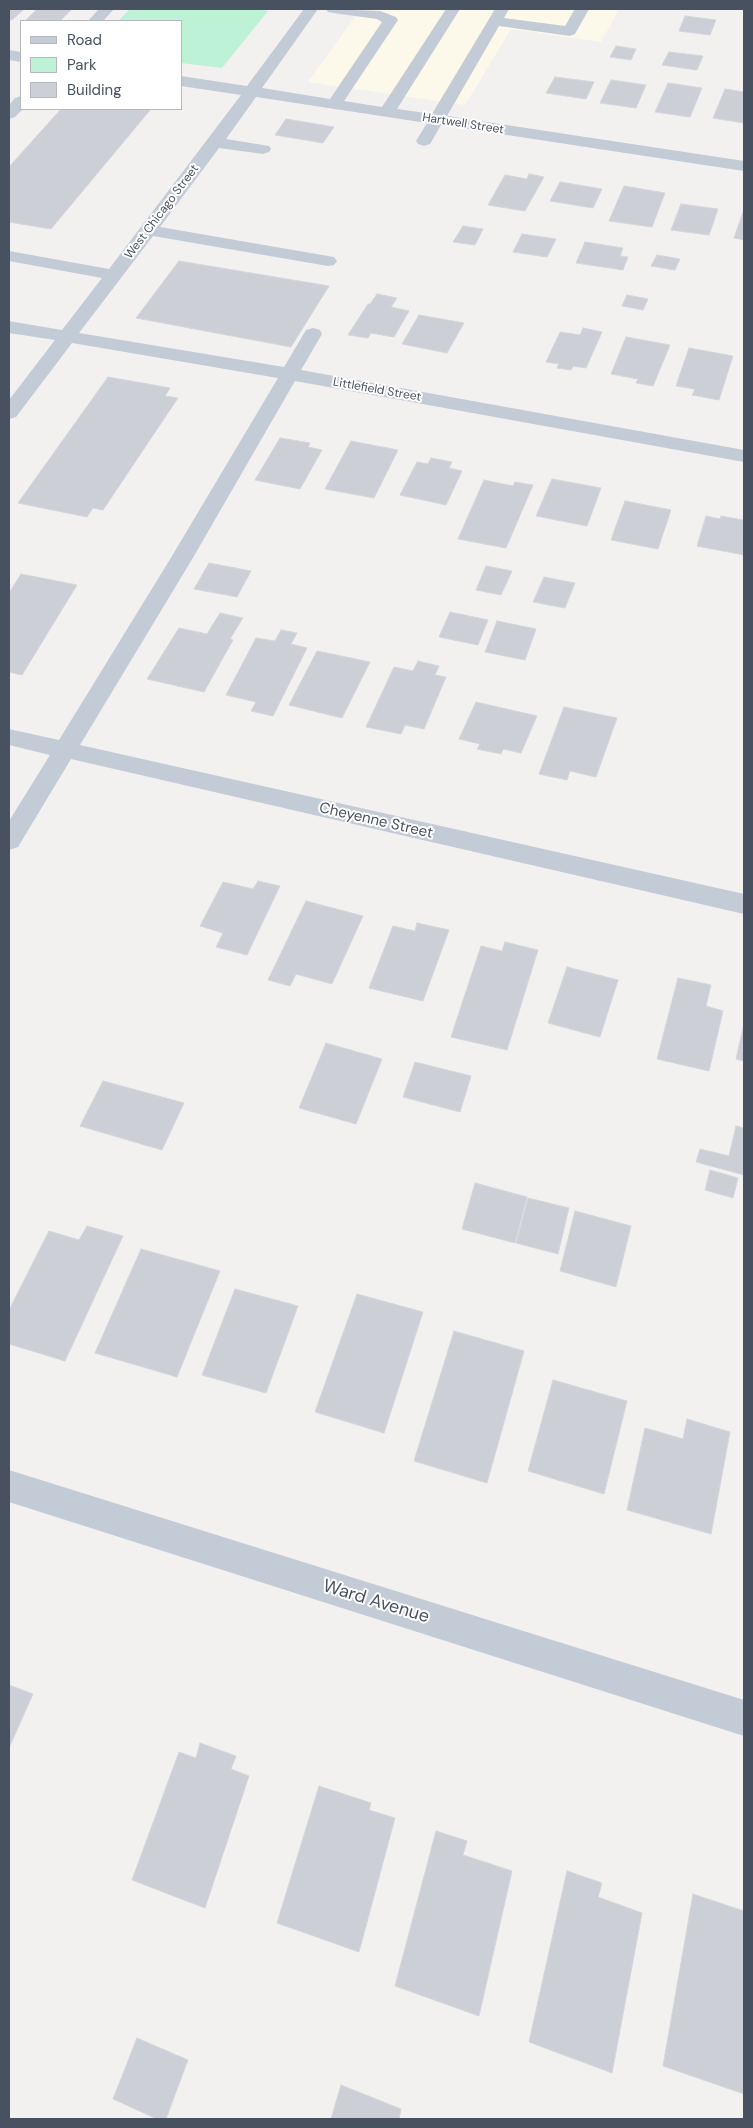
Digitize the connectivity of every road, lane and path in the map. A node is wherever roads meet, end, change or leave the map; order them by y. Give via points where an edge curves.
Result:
1 (106, 9) edge
2 (311, 9) edge
3 (333, 9) edge
4 (463, 9) edge
5 (582, 9) edge
6 (450, 14) edge
7 (499, 15) edge
8 (96, 20) edge
9 (182, 81) edge
10 (251, 92) junction
11 (20, 102) edge
12 (334, 104) junction
13 (387, 112) junction
14 (9, 114) edge
15 (436, 120) junction
16 (424, 141) dead end
17 (215, 142) junction
18 (263, 149) dead end
19 (744, 166) edge
20 (148, 230) junction
21 (9, 256) edge
22 (328, 261) dead end
23 (114, 275) junction
24 (9, 327) edge
25 (313, 334) dead end
26 (67, 336) junction
27 (289, 374) junction
28 (9, 413) edge
29 (744, 456) edge
30 (9, 737) edge
31 (64, 750) junction
32 (9, 841) edge
33 (744, 904) edge
34 (9, 1486) edge
35 (744, 1718) edge

1 - 8 street
2 - 10 street, West Chicago Street
3 - 12 street via 380,15 391,20
4 - 6 street
5 - 7 street via 570,31
6 - 13 street
7 - 15 street
9 - 10 street, Hartwell Street
10 - 12 street, Hartwell Street
10 - 17 street, West Chicago Street
11 - 14 street
12 - 13 street, Hartwell Street
13 - 15 street, Hartwell Street
15 - 16 street
15 - 19 street, Hartwell Street
17 - 18 street
17 - 20 street, West Chicago Street
20 - 22 street
20 - 23 street, West Chicago Street
21 - 23 street
23 - 26 street, West Chicago Street
24 - 26 street, Littlefield Street
25 - 27 street
26 - 27 street, Littlefield Street
26 - 28 street, West Chicago Street
27 - 29 street, Littlefield Street
27 - 31 street
30 - 31 street, Cheyenne Street
31 - 32 street
31 - 33 street, Cheyenne Street
34 - 35 street, Ward Avenue

